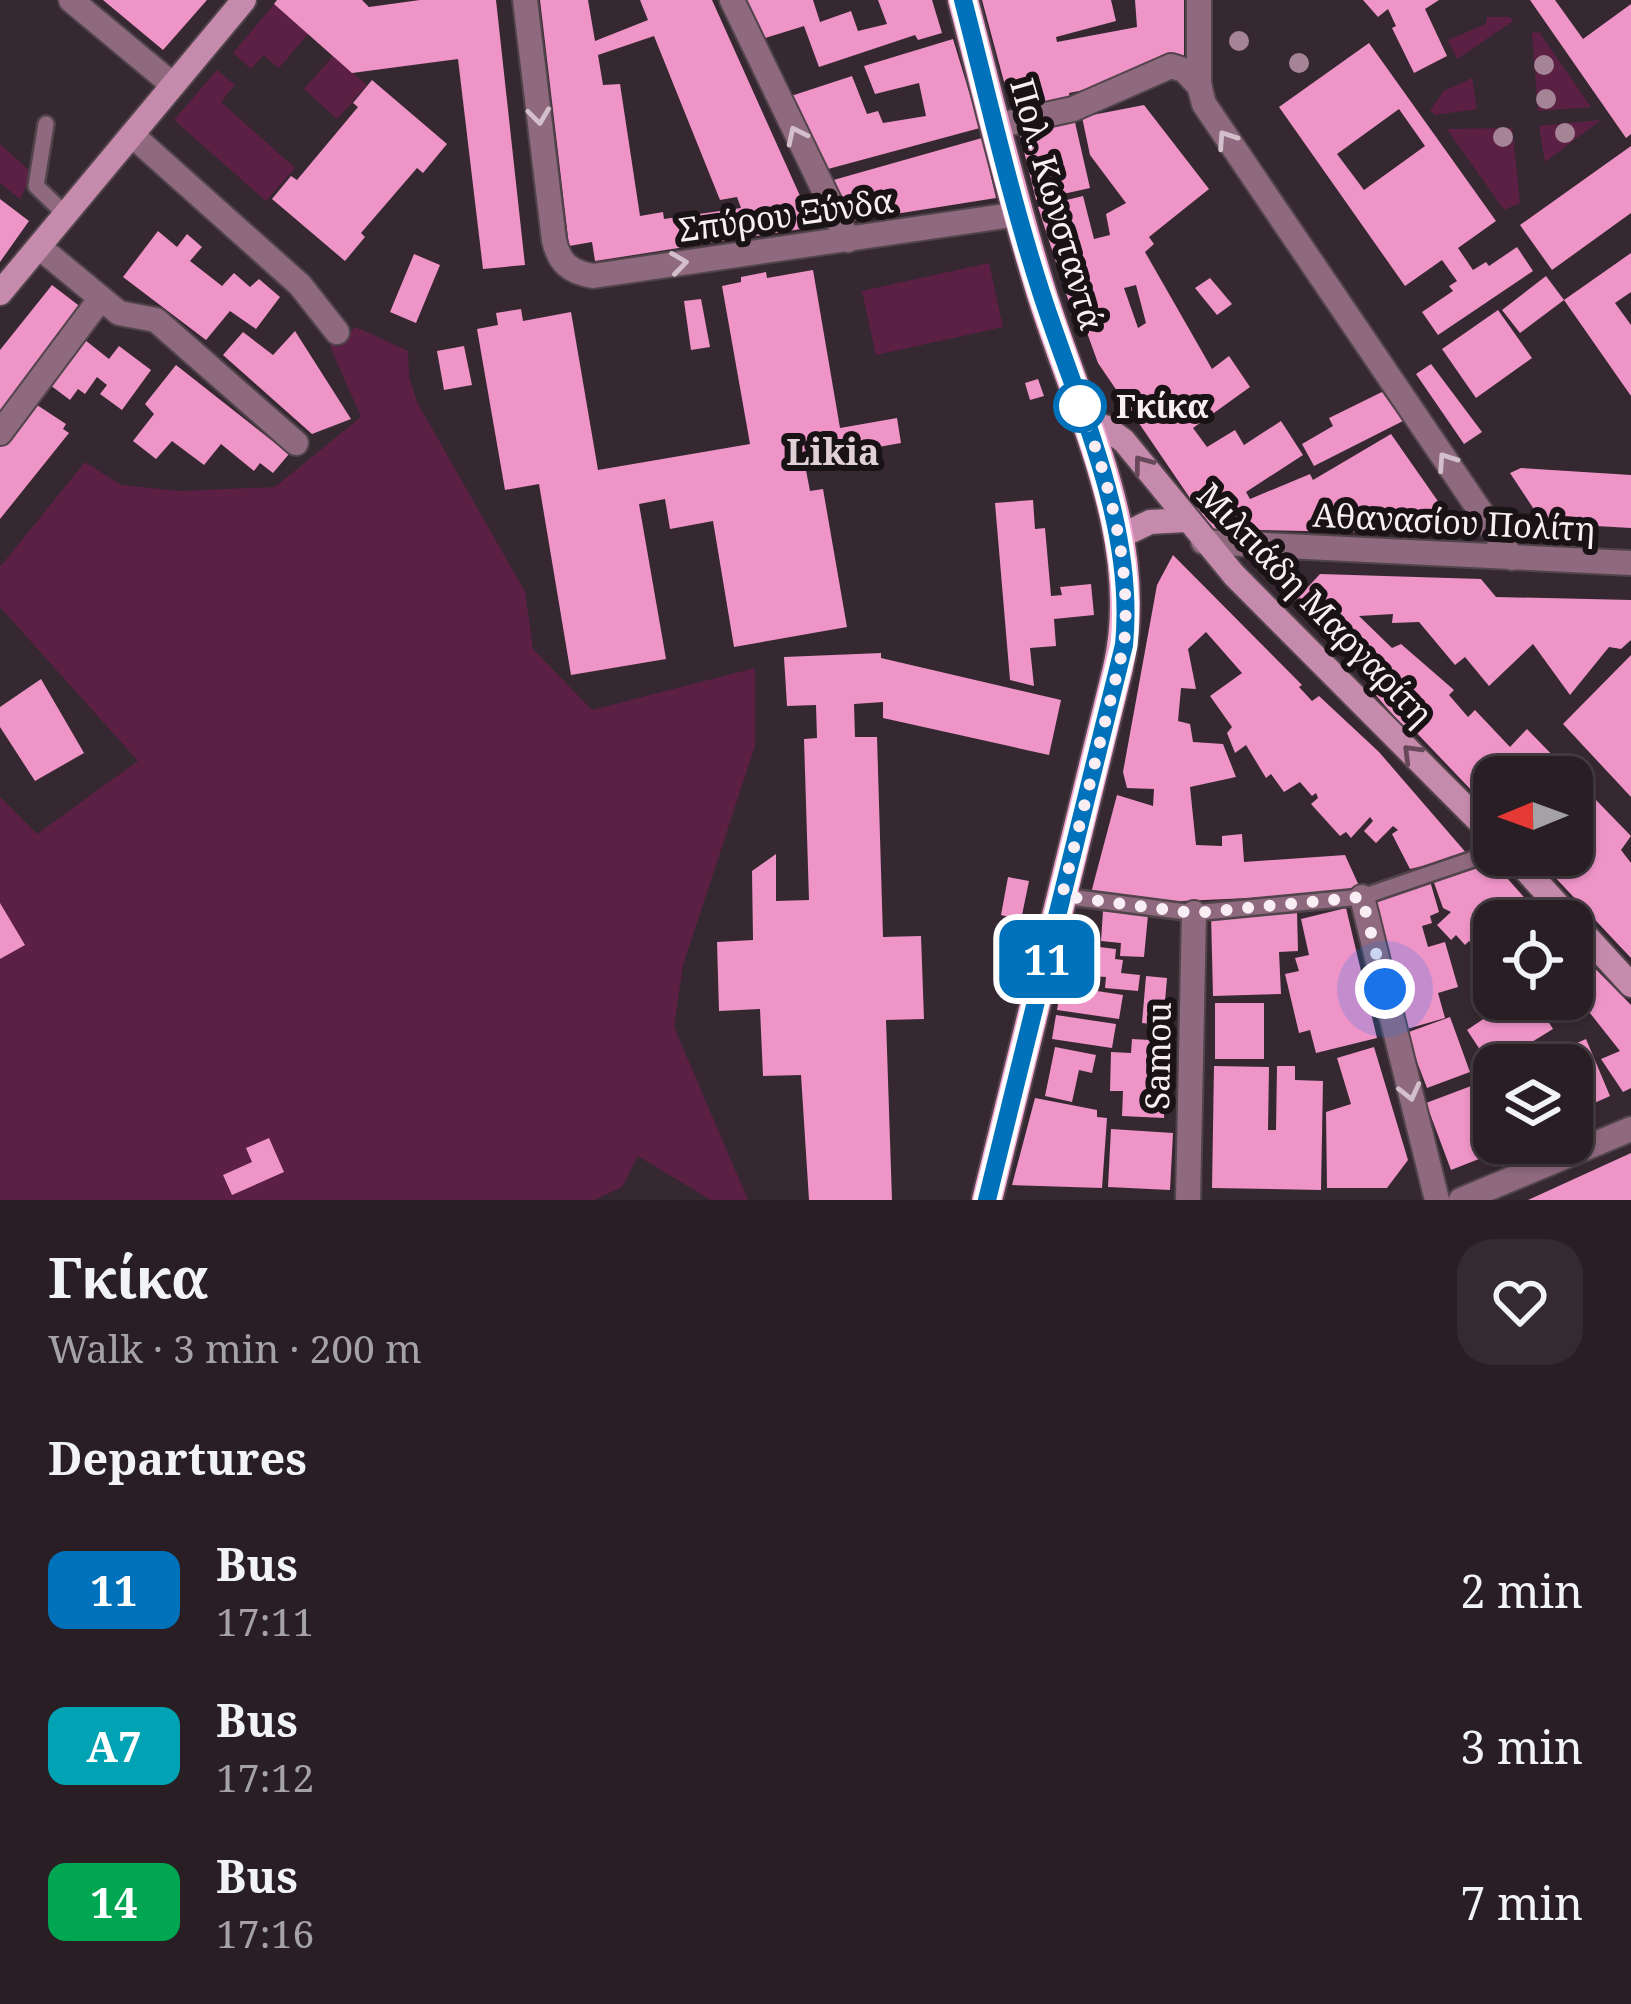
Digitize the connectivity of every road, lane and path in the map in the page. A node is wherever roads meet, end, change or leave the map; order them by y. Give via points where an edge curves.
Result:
1 (70, 0) edge
2 (244, 0) edge
3 (524, 0) edge
4 (732, 0) edge
5 (963, 0) edge
6 (1199, 0) edge
7 (173, 85) junction
8 (1200, 88) junction
9 (46, 124) dead end
10 (996, 126) junction
11 (132, 135) junction
12 (1018, 214) junction
13 (66, 215) junction
14 (848, 240) junction
15 (39, 247) junction
16 (0, 293) edge
17 (101, 298) junction
18 (337, 332) dead end
19 (1088, 426) junction
20 (0, 433) edge
21 (296, 442) dead end
22 (1185, 520) junction
23 (1117, 538) junction
24 (1203, 542) junction
25 (1512, 558) junction
26 (1631, 563) edge
27 (1473, 815) edge
28 (1473, 859) edge
29 (1531, 876) edge
30 (1062, 896) junction
31 (1362, 897) junction
32 (1194, 913) junction
33 (1631, 985) edge
34 (1631, 1129) edge
35 (987, 1200) edge
36 (1189, 1200) edge
37 (1437, 1200) edge
38 (1461, 1200) edge

1 - 7 street
2 - 7 main road
3 -> 14 street, Σπύρου Ξύνδα via 554,240 565,266 593,275
14 -> 4 street
5 - 10 main road, Πολ. Κωνσταντά
6 - 8 street
7 - 11 main road
8 - 10 street via 1171,66 1073,110
25 -> 8 street via 1213,121
9 - 13 lane via 36,186
10 - 12 main road, Πολ. Κωνσταντά
11 - 13 main road
11 - 18 street via 300,285
12 - 14 street, Σπύρου Ξύνδα
12 - 19 main road, Πολ. Κωνσταντά
13 - 15 main road
15 - 16 main road
15 - 17 street
17 - 20 street
17 - 21 street via 124,316 156,320
22 -> 19 main road, Μιλτιάδη Μαργαρίτη via 1124,441
19 - 23 main road, Πολ. Κωνσταντά
22 - 23 main road via 1150,522
22 - 24 main road, Μιλτιάδη Μαργαρίτη
23 - 30 main road, Πολ. Κωνσταντά via 1124,645
24 - 25 street, Αθανασίου Πολίτη
27 -> 24 main road, Μιλτιάδη Μαργαρίτη
25 - 26 street, Αθανασίου Πολίτη
28 - 31 lane
29 - 33 main road
30 - 32 lane
30 - 35 main road, Πολ. Κωνσταντά
31 - 32 lane
31 -> 37 street
32 - 36 street, Samou
34 - 38 street

